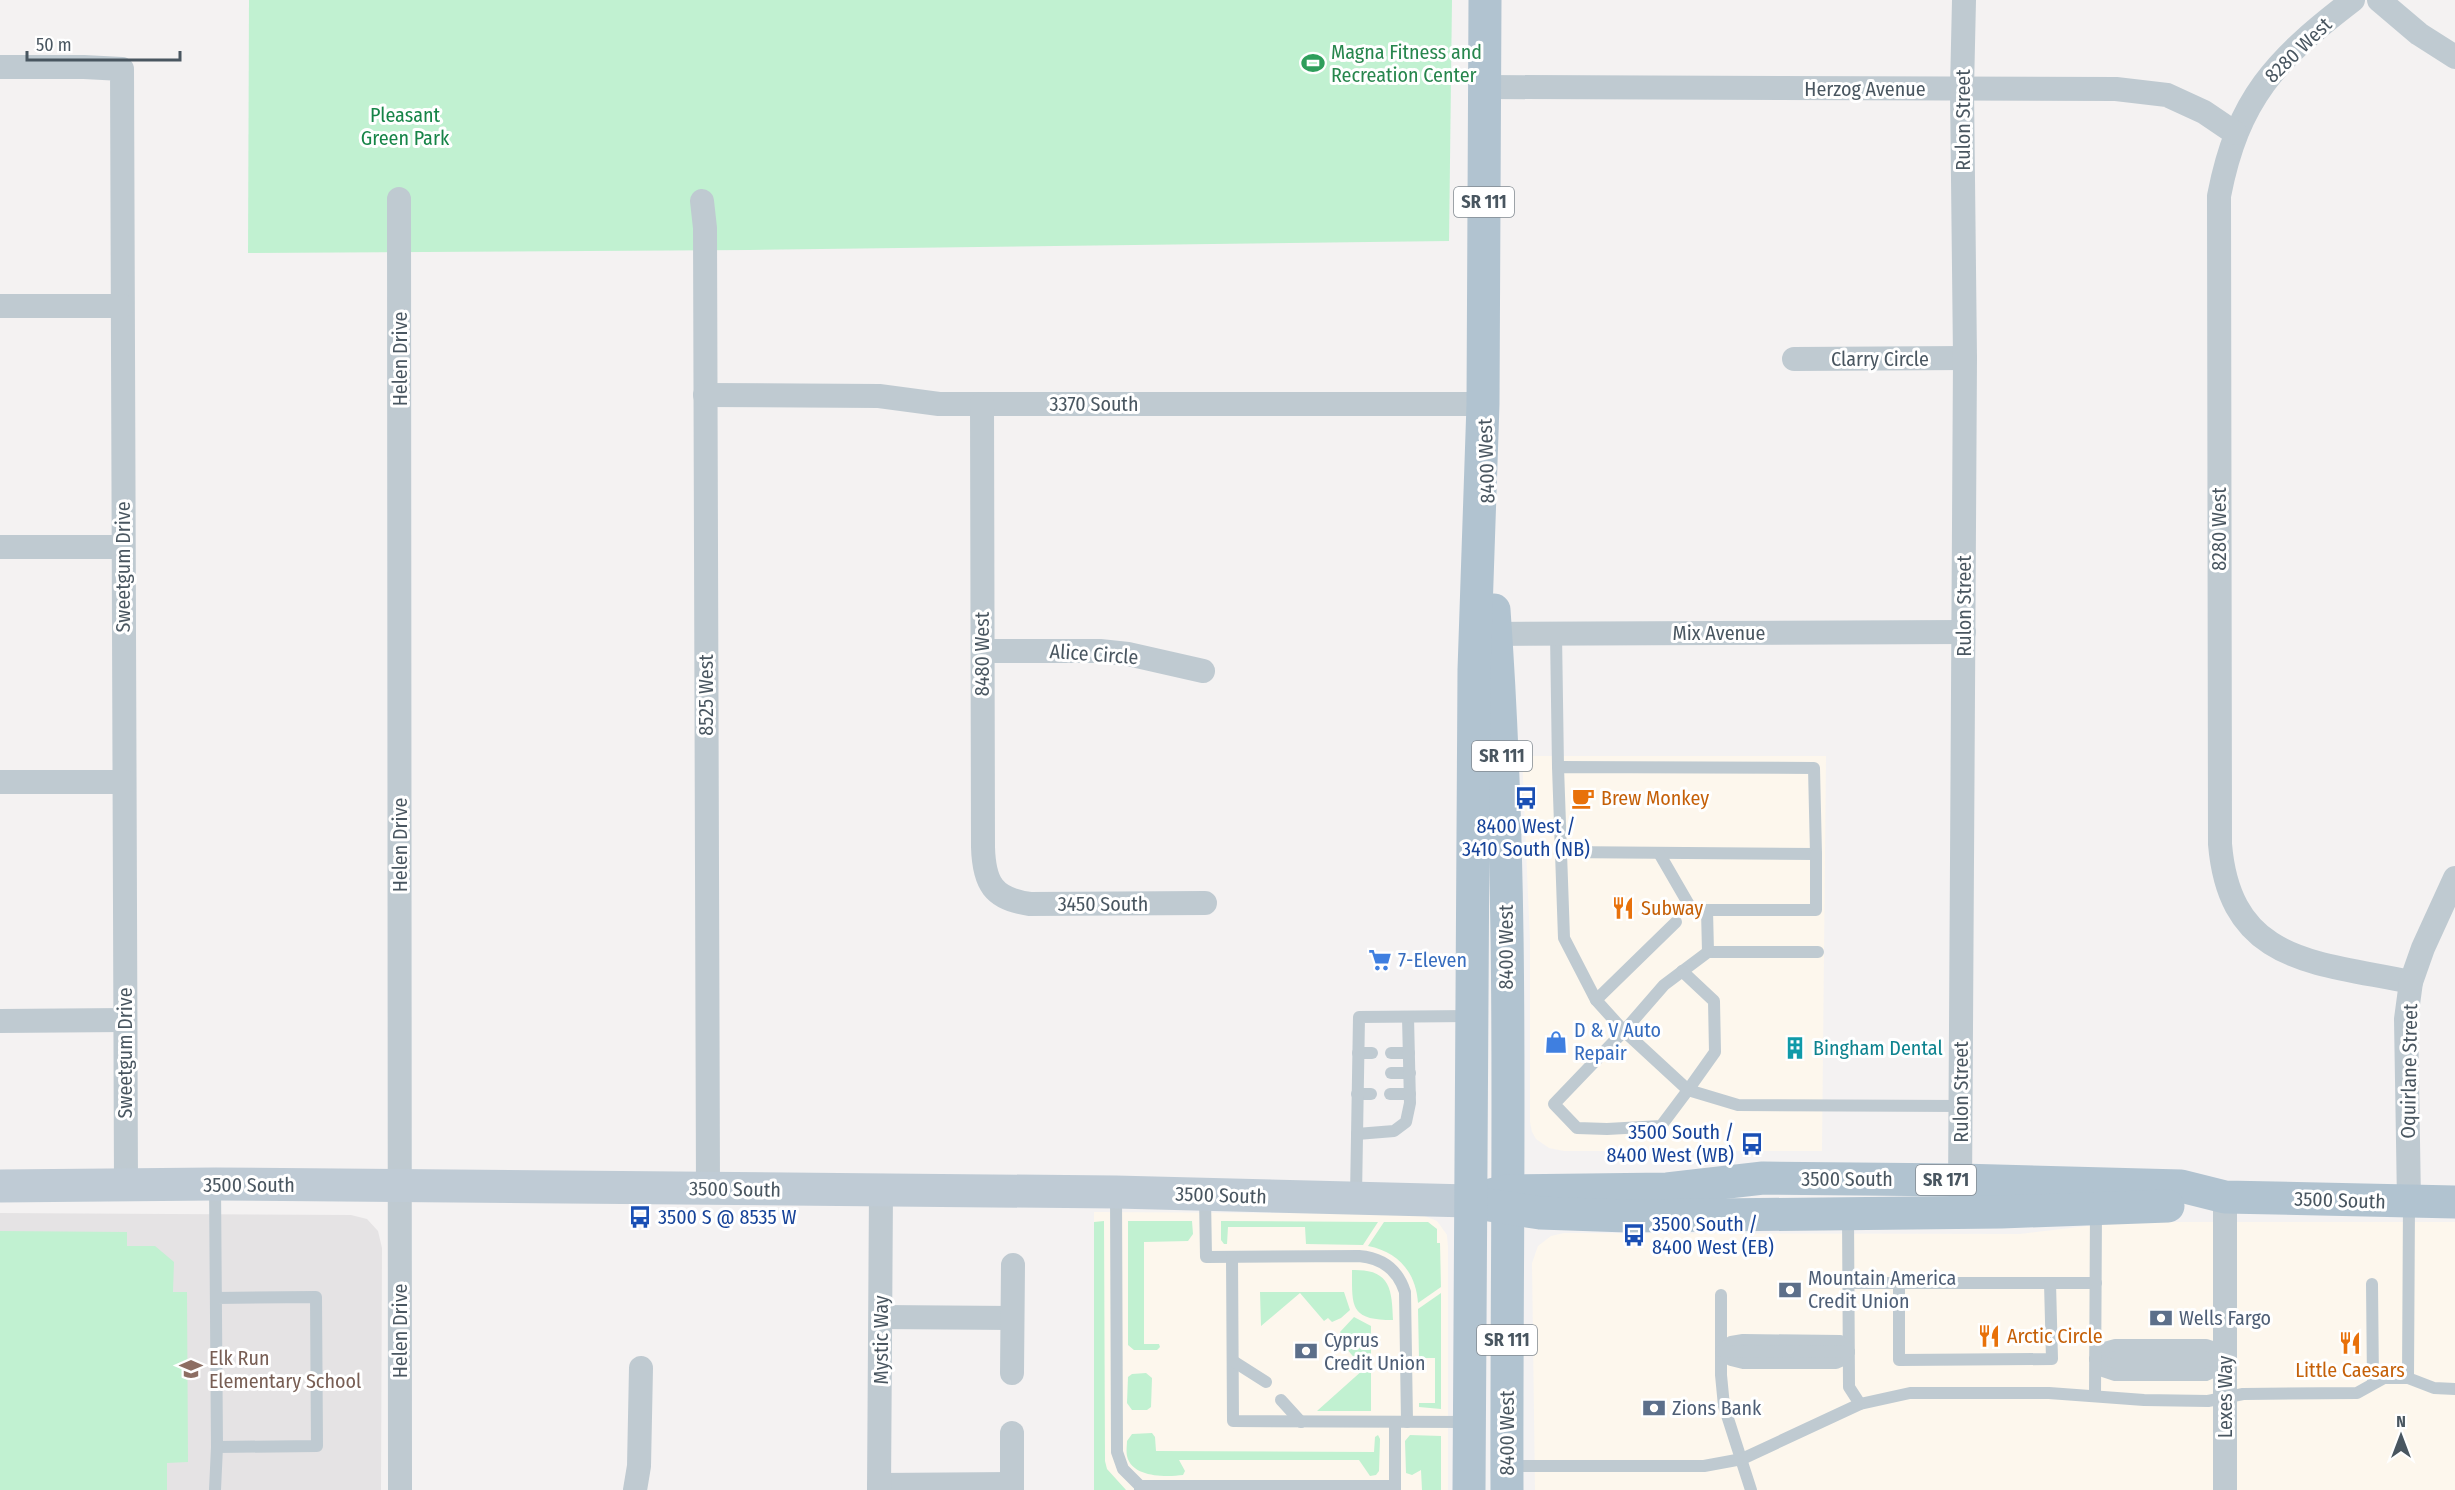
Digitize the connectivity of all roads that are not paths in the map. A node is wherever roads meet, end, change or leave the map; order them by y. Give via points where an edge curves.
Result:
1 (1485, 0) edge
2 (1964, 0) edge
3 (2353, 0) edge
4 (2379, 0) edge
5 (2455, 57) edge
6 (0, 67) edge
7 (1485, 87) junction
8 (1962, 89) junction
9 (2235, 134) junction
10 (399, 199) dead end
11 (702, 201) dead end
12 (0, 306) edge
13 (123, 306) junction
14 (1965, 358) junction
15 (1794, 359) dead end
16 (705, 395) junction
17 (982, 404) junction
18 (1483, 404) junction
19 (0, 547) edge
20 (123, 547) junction
21 (1964, 632) junction
22 (1485, 634) junction
23 (1556, 634) junction
24 (982, 651) junction
25 (1203, 671) dead end
26 (1558, 767) junction
27 (0, 782) edge
28 (124, 782) junction
29 (1559, 852) junction
30 (1659, 853) junction
31 (1815, 854) junction
32 (2455, 878) edge
33 (1002, 897) joint
34 (1205, 903) dead end
35 (1707, 910) junction
36 (1676, 922) dead end
37 (1708, 951) junction
38 (1818, 951) dead end
39 (1682, 971) junction
40 (2411, 982) junction
41 (1596, 1000) junction
42 (1471, 1016) junction
43 (1408, 1017) junction
44 (125, 1020) junction
45 (0, 1021) edge
46 (1624, 1031) junction
47 (1358, 1053) junction
48 (1372, 1053) dead end
49 (1390, 1053) dead end
50 (1409, 1053) junction
51 (1358, 1073) junction
52 (1371, 1073) dead end
53 (1390, 1073) dead end
54 (1410, 1073) junction
55 (1688, 1090) junction
56 (1390, 1094) dead end
57 (1357, 1095) junction
58 (1371, 1095) dead end
59 (1410, 1095) junction
60 (1962, 1106) junction
61 (1357, 1134) junction
62 (1961, 1180) junction
63 (215, 1184) junction
64 (0, 1186) edge
65 (126, 1186) junction
66 (400, 1187) junction
67 (708, 1189) junction
68 (881, 1191) junction
69 (1116, 1192) junction
70 (1205, 1194) junction
71 (2225, 1197) junction
72 (1356, 1199) junction
73 (1507, 1200) junction
74 (1469, 1201) junction
75 (2409, 1202) junction
76 (2455, 1202) edge
77 (2096, 1208) junction
78 (1848, 1213) junction
79 (1960, 1213) junction
80 (1232, 1257) junction
81 (1013, 1265) dead end
82 (1848, 1283) junction
83 (1899, 1283) junction
84 (2050, 1283) junction
85 (2096, 1283) junction
86 (2372, 1284) dead end
87 (1721, 1295) dead end
88 (216, 1298) junction
89 (881, 1317) junction
90 (1012, 1318) junction
91 (1721, 1351) junction
92 (1849, 1352) junction
93 (2095, 1359) junction
94 (2225, 1359) junction
95 (1233, 1361) junction
96 (641, 1368) dead end
97 (1012, 1373) dead end
98 (2409, 1378) junction
99 (1266, 1382) dead end
100 (2373, 1383) junction
101 (2455, 1389) edge
102 (2095, 1395) junction
103 (2225, 1398) junction
104 (1281, 1400) dead end
105 (1860, 1404) junction
106 (1301, 1422) junction
107 (1401, 1422) junction
108 (1468, 1422) junction
109 (1012, 1433) dead end
110 (217, 1447) junction
111 (1742, 1459) junction
112 (1507, 1478) edge
113 (879, 1487) edge
114 (1012, 1487) edge
115 (1140, 1488) edge
116 (1228, 1488) edge
117 (1300, 1488) edge
118 (1395, 1488) edge
119 (215, 1490) edge
120 (400, 1490) edge
121 (634, 1490) edge
122 (1469, 1490) edge
123 (1751, 1490) edge
124 (2225, 1490) edge

1 - 7 main road, 8400 West / SR 111
2 - 8 street, Rulon Street
3 - 9 street, 8280 West via 2274,68
4 - 5 street via 2419,34
6 - 13 street, Sweetgum Drive via 122,69
7 - 8 street, Herzog Avenue
7 - 18 main road, 8400 West / SR 111
8 - 9 street, Herzog Avenue via 2116,89 2167,95 2204,112
8 - 14 street, Rulon Street
9 - 40 street, 8280 West via 2219,196 2218,234 2223,869 2230,894 2245,920 2269,943 2300,959
10 - 66 street, Helen Drive
11 - 16 street, 8525 West
12 - 13 street
13 - 20 street, Sweetgum Drive
14 - 15 street, Clarry Circle
14 - 21 street, Rulon Street
16 - 17 street, 3370 South via 879,396 939,404
16 - 67 street, 8525 West
17 - 18 street, 3370 South
17 - 24 street, 8480 West
18 - 22 main road, 8400 West / SR 111 via 1488,531
19 - 20 street
20 - 28 street, Sweetgum Drive
21 - 23 street, Mix Avenue
21 - 60 street, Rulon Street
22 - 23 street, Mix Avenue
22 - 42 main road, 8400 West / SR 111
22 - 73 main road, 8400 West / SR 111 via 1505,832
23 - 26 lane
24 - 25 street, Alice Circle via 1100,651
24 - 33 street, 8480 West via 985,875
26 - 29 lane
26 - 31 lane via 1814,768
27 - 28 street
28 - 44 street, Sweetgum Drive
29 - 30 lane
29 - 41 lane via 1564,938
30 - 31 lane
30 - 35 lane via 1692,910
31 - 35 lane via 1815,910
32 - 40 street, Oquirlane Street
33 - 34 street, 3450 South via 1029,904
35 - 37 lane
36 - 41 lane
37 - 38 lane
37 - 39 lane
39 - 46 lane via 1664,985
39 - 55 lane via 1714,1001 1715,1052
40 - 75 street, Oquirlane Street via 2406,1019
41 - 46 lane
42 - 43 lane
42 - 74 main road, 8400 West / SR 111
43 - 47 lane via 1359,1017
43 - 50 lane
44 - 45 street
44 - 65 street, Sweetgum Drive
46 - 55 lane
46 - 55 lane via 1554,1104 1576,1128 1661,1126
47 - 48 lane
47 - 51 lane
49 - 50 lane
50 - 54 lane
51 - 52 lane
51 - 57 lane
53 - 54 lane
54 - 59 lane
55 - 60 lane via 1738,1105
56 - 59 lane
57 - 58 lane
57 - 61 lane
59 - 61 lane via 1406,1122 1394,1131
60 - 62 street, Rulon Street
61 - 72 lane
62 - 71 main road, 3500 South / SR 171 via 2181,1186
62 - 73 main road, 3500 South / SR 171 via 1762,1178
62 - 79 street, Rulon Street
63 - 65 street, 3500 South
63 - 66 street, 3500 South
63 - 88 lane
64 - 65 street, 3500 South
66 - 67 street, 3500 South
66 - 120 street, Helen Drive
67 - 68 street, 3500 South
68 - 69 street, 3500 South
68 - 89 street, Mystic Way
69 - 70 street, 3500 South
69 - 115 lane via 1117,1452 1123,1469
70 - 72 street, 3500 South
70 - 80 lane via 1206,1257
71 - 75 main road, 3500 South / SR 171
71 - 77 main road, 3500 South / SR 171 via 2180,1206
71 - 94 street, Lexes Way
72 - 74 street, 3500 South
73 - 74 main road, 3500 South / SR 171
73 - 78 main road, 3500 South / SR 171 via 1540,1213
73 - 112 main road, 8400 West / SR 111
74 - 108 main road, 8400 West / SR 111
75 - 76 main road, 3500 South / SR 171
75 - 98 lane
77 - 79 main road, 3500 South / SR 171
77 - 85 lane
78 - 79 main road, 3500 South / SR 171
78 - 82 lane
80 - 95 lane
80 - 107 lane via 1359,1256 1377,1259 1392,1269 1402,1284 1406,1301
81 - 90 street
82 - 83 lane
82 - 92 lane
83 - 84 lane
83 - 84 lane via 1899,1360 2052,1359
84 - 85 lane
85 - 93 lane
86 - 100 lane
87 - 91 lane
88 - 110 lane
88 - 110 lane via 316,1297 317,1446
89 - 90 street
89 - 113 street, Mystic Way
90 - 97 street
91 - 92 lane via 1737,1362 1777,1363 1836,1363
91 - 92 lane via 1731,1342 1743,1340 1840,1341
91 - 111 lane via 1724,1406
92 - 105 lane via 1849,1387
93 - 94 lane via 2104,1348 2115,1345 2206,1345 2218,1349
93 - 94 lane via 2108,1374 2195,1375 2212,1373
93 - 102 lane
94 - 103 street, Lexes Way
95 - 99 lane
95 - 106 lane via 1233,1421
96 - 121 street via 639,1466
98 - 100 lane via 2384,1378
98 - 101 lane via 2428,1387
100 - 103 lane via 2357,1394 2243,1394
102 - 103 lane via 2144,1400
102 - 105 lane via 1934,1391
103 - 124 street, Lexes Way
104 - 106 lane
105 - 111 lane
106 - 107 lane
107 - 108 lane
107 - 118 lane
108 - 122 main road, 8400 West / SR 111
109 - 114 street
110 - 119 lane
111 - 112 lane via 1704,1466
111 - 123 lane
113 - 114 street
115 - 116 lane
116 - 117 lane
117 - 118 lane

